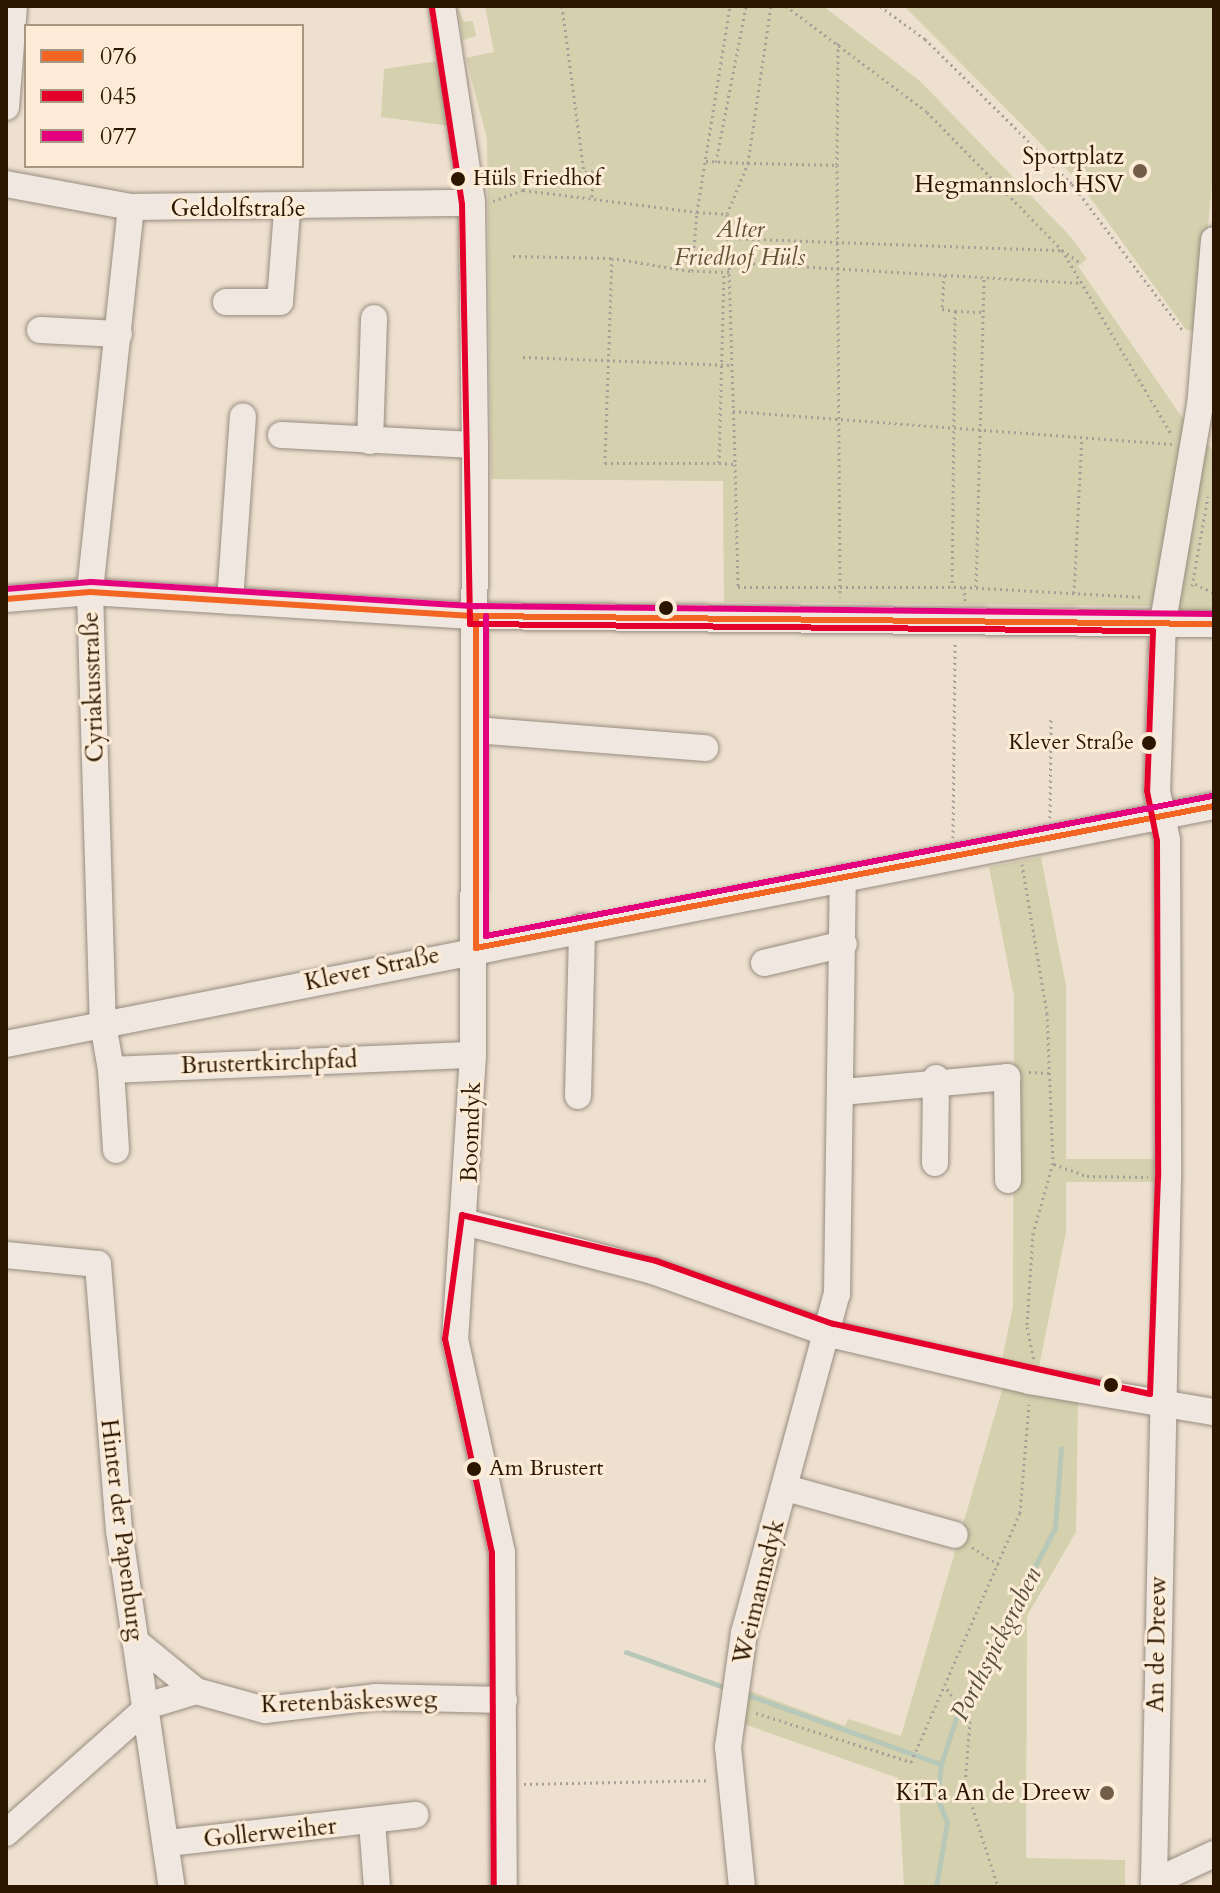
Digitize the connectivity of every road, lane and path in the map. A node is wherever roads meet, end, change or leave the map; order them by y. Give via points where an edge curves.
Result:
1 (442, 6) edge
2 (562, 6) edge
3 (730, 6) edge
4 (746, 6) edge
5 (771, 6) edge
6 (786, 6) edge
7 (880, 6) edge
8 (10, 13) edge
9 (838, 40) junction
10 (6, 107) edge
11 (706, 161) junction
12 (716, 162) junction
13 (748, 163) junction
14 (837, 165) junction
15 (584, 172) junction
16 (6, 184) edge
17 (523, 190) junction
18 (592, 198) junction
19 (472, 203) junction
20 (131, 207) junction
21 (287, 210) junction
22 (697, 212) junction
23 (727, 214) junction
24 (728, 238) junction
25 (1214, 240) edge
26 (839, 241) junction
27 (1062, 250) junction
28 (513, 256) dead end
29 (612, 258) junction
30 (729, 262) junction
31 (1082, 264) dead end
32 (839, 269) junction
33 (692, 271) junction
34 (726, 272) junction
35 (944, 275) junction
36 (984, 277) junction
37 (1081, 283) junction
38 (226, 302) dead end
39 (955, 311) junction
40 (983, 312) junction
41 (374, 318) dead end
42 (40, 330) dead end
43 (119, 334) junction
44 (1206, 343) junction
45 (523, 357) dead end
46 (609, 361) junction
47 (721, 365) junction
48 (732, 365) junction
49 (733, 411) junction
50 (243, 416) dead end
51 (842, 420) junction
52 (952, 429) junction
53 (982, 430) junction
54 (281, 435) dead end
55 (1082, 437) junction
56 (370, 441) junction
57 (1178, 444) junction
58 (475, 445) junction
59 (1176, 459) dead end
60 (719, 463) junction
61 (735, 464) junction
62 (1195, 584) dead end
63 (952, 587) junction
64 (976, 587) junction
65 (839, 589) junction
66 (90, 592) junction
67 (1214, 593) edge
68 (1074, 595) junction
69 (6, 599) edge
70 (230, 601) junction
71 (1159, 609) junction
72 (476, 616) junction
73 (955, 621) junction
74 (1214, 624) edge
75 (1051, 719) dead end
76 (475, 730) junction
77 (705, 748) dead end
78 (1214, 806) edge
79 (1162, 815) junction
80 (1050, 837) junction
81 (1018, 844) junction
82 (953, 856) junction
83 (843, 878) junction
84 (582, 927) junction
85 (844, 944) junction
86 (476, 948) junction
87 (764, 963) dead end
88 (103, 1024) junction
89 (6, 1044) edge
90 (473, 1055) junction
91 (111, 1070) junction
92 (936, 1078) junction
93 (843, 1092) junction
94 (578, 1096) dead end
95 (116, 1150) dead end
96 (935, 1163) dead end
97 (1053, 1163) junction
98 (1168, 1177) junction
99 (1008, 1180) dead end
100 (468, 1223) junction
101 (6, 1255) edge
102 (830, 1334) junction
103 (1030, 1381) junction
104 (1160, 1406) junction
105 (1214, 1412) edge
106 (786, 1488) junction
107 (955, 1535) joint
108 (1002, 1567) junction
109 (135, 1641) junction
110 (947, 1689) junction
111 (196, 1691) junction
112 (504, 1700) junction
113 (150, 1705) junction
114 (734, 1705) junction
115 (731, 1779) junction
116 (504, 1785) junction
117 (415, 1815) dead end
118 (372, 1822) junction
119 (6, 1833) edge
120 (168, 1843) junction
121 (1214, 1854) edge
122 (172, 1887) edge
123 (377, 1887) edge
124 (504, 1887) edge
125 (742, 1887) edge
126 (998, 1887) edge

1 - 19 street, Boomdyk
2 - 15 path
3 - 11 path
4 - 12 path
5 - 13 path
6 - 9 path
7 - 44 path via 925,39 1072,184 1189,339
8 - 10 street
9 - 14 path
9 - 27 path via 927,112
11 - 12 path
11 - 22 path
12 - 13 path
13 - 14 path
13 - 23 path
14 - 26 path
15 - 17 path via 543,177
15 - 18 path via 593,171
16 - 20 street, Geldolfstraße
17 - 18 path
17 - 19 path
18 - 22 path
19 - 21 street, Geldolfstraße
19 - 58 street, Boomdyk
20 - 21 street, Geldolfstraße
20 - 43 street, Cyriakusstraße
21 - 38 street via 280,302
22 - 23 path
22 - 33 path
23 - 24 path
24 - 26 path
24 - 30 path
25 - 44 street
26 - 27 path
26 - 32 path
27 - 31 path
27 - 37 path
28 - 29 path
29 - 33 path
29 - 46 path
30 - 32 path
30 - 34 path
32 - 35 path
32 - 51 path
33 - 34 path
34 - 47 path
34 - 48 path
35 - 36 path
35 - 39 path via 942,309
36 - 37 path
36 - 40 path
37 - 57 path
39 - 40 path
39 - 52 path
40 - 53 path
41 - 56 street
42 - 43 street
43 - 66 street, Cyriakusstraße
44 - 71 street
45 - 46 path
46 - 47 path
46 - 60 path via 605,463
47 - 48 path
47 - 60 path
48 - 49 path
49 - 51 path
49 - 61 path
50 - 70 street
51 - 52 path
51 - 65 path
52 - 53 path
52 - 63 path
53 - 55 path
53 - 64 path
54 - 56 street
55 - 57 path
55 - 68 path
56 - 58 street
57 - 59 path
58 - 72 street, Boomdyk
60 - 61 path
61 - 65 path via 738,587
62 - 67 path
63 - 64 path
63 - 65 path
64 - 68 path
66 - 69 street
66 - 70 street
66 - 88 street, Cyriakusstraße
68 - 71 path
70 - 72 street
71 - 73 street
71 - 74 street
71 - 79 street
72 - 73 street
72 - 76 street, Boomdyk
73 - 82 path
75 - 80 path
76 - 77 street
76 - 86 street, Boomdyk
78 - 79 street, Klever Straße
79 - 80 street, Klever Straße
79 - 98 street, An de Dreew
80 - 81 street, Klever Straße
81 - 82 street, Klever Straße
81 - 97 path via 1047,1013
82 - 83 street, Klever Straße
83 - 84 street, Klever Straße
83 - 85 street, Weimannsdyk
84 - 86 street, Klever Straße
84 - 94 street
85 - 87 street
85 - 93 street, Weimannsdyk
86 - 88 street, Klever Straße
86 - 90 street, Boomdyk
88 - 89 street, Klever Straße
88 - 91 street
90 - 91 street, Brustertkirchpfad
90 - 100 street, Boomdyk
91 - 95 street
92 - 93 street
92 - 96 street
92 - 99 street via 1007,1077
93 - 102 street, Weimannsdyk
97 - 98 path via 1087,1176
97 - 103 path via 1033,1233
98 - 104 street, An de Dreew
100 - 102 street via 653,1271
100 - 112 street, Boomdyk via 455,1339 502,1552
101 - 109 street, Hinter der Papenburg via 98,1264
102 - 103 street
102 - 106 street, Weimannsdyk
103 - 104 street
103 - 108 path via 1020,1513
104 - 105 street
104 - 121 street, An de Dreew via 1154,1882
106 - 107 street, Weimannsdyk
106 - 114 street, Weimannsdyk via 744,1633
107 - 108 path
108 - 110 path via 962,1641
109 - 111 street, Kretenbäskesweg
109 - 113 street, Hinter der Papenburg
110 - 114 path via 937,1693 911,1762
110 - 126 path via 968,1712 965,1784
111 - 112 street, Kretenbäskesweg via 265,1710 375,1697
111 - 113 street
112 - 116 street, Boomdyk
113 - 119 street
113 - 120 street, Hinter der Papenburg
114 - 115 street, Weimannsdyk
115 - 116 path
115 - 125 street, Weimannsdyk
116 - 124 street, Boomdyk
117 - 118 street, Gollerweiher
118 - 120 street, Gollerweiher
118 - 123 street, Gollerweiher
120 - 122 street, Hinter der Papenburg

